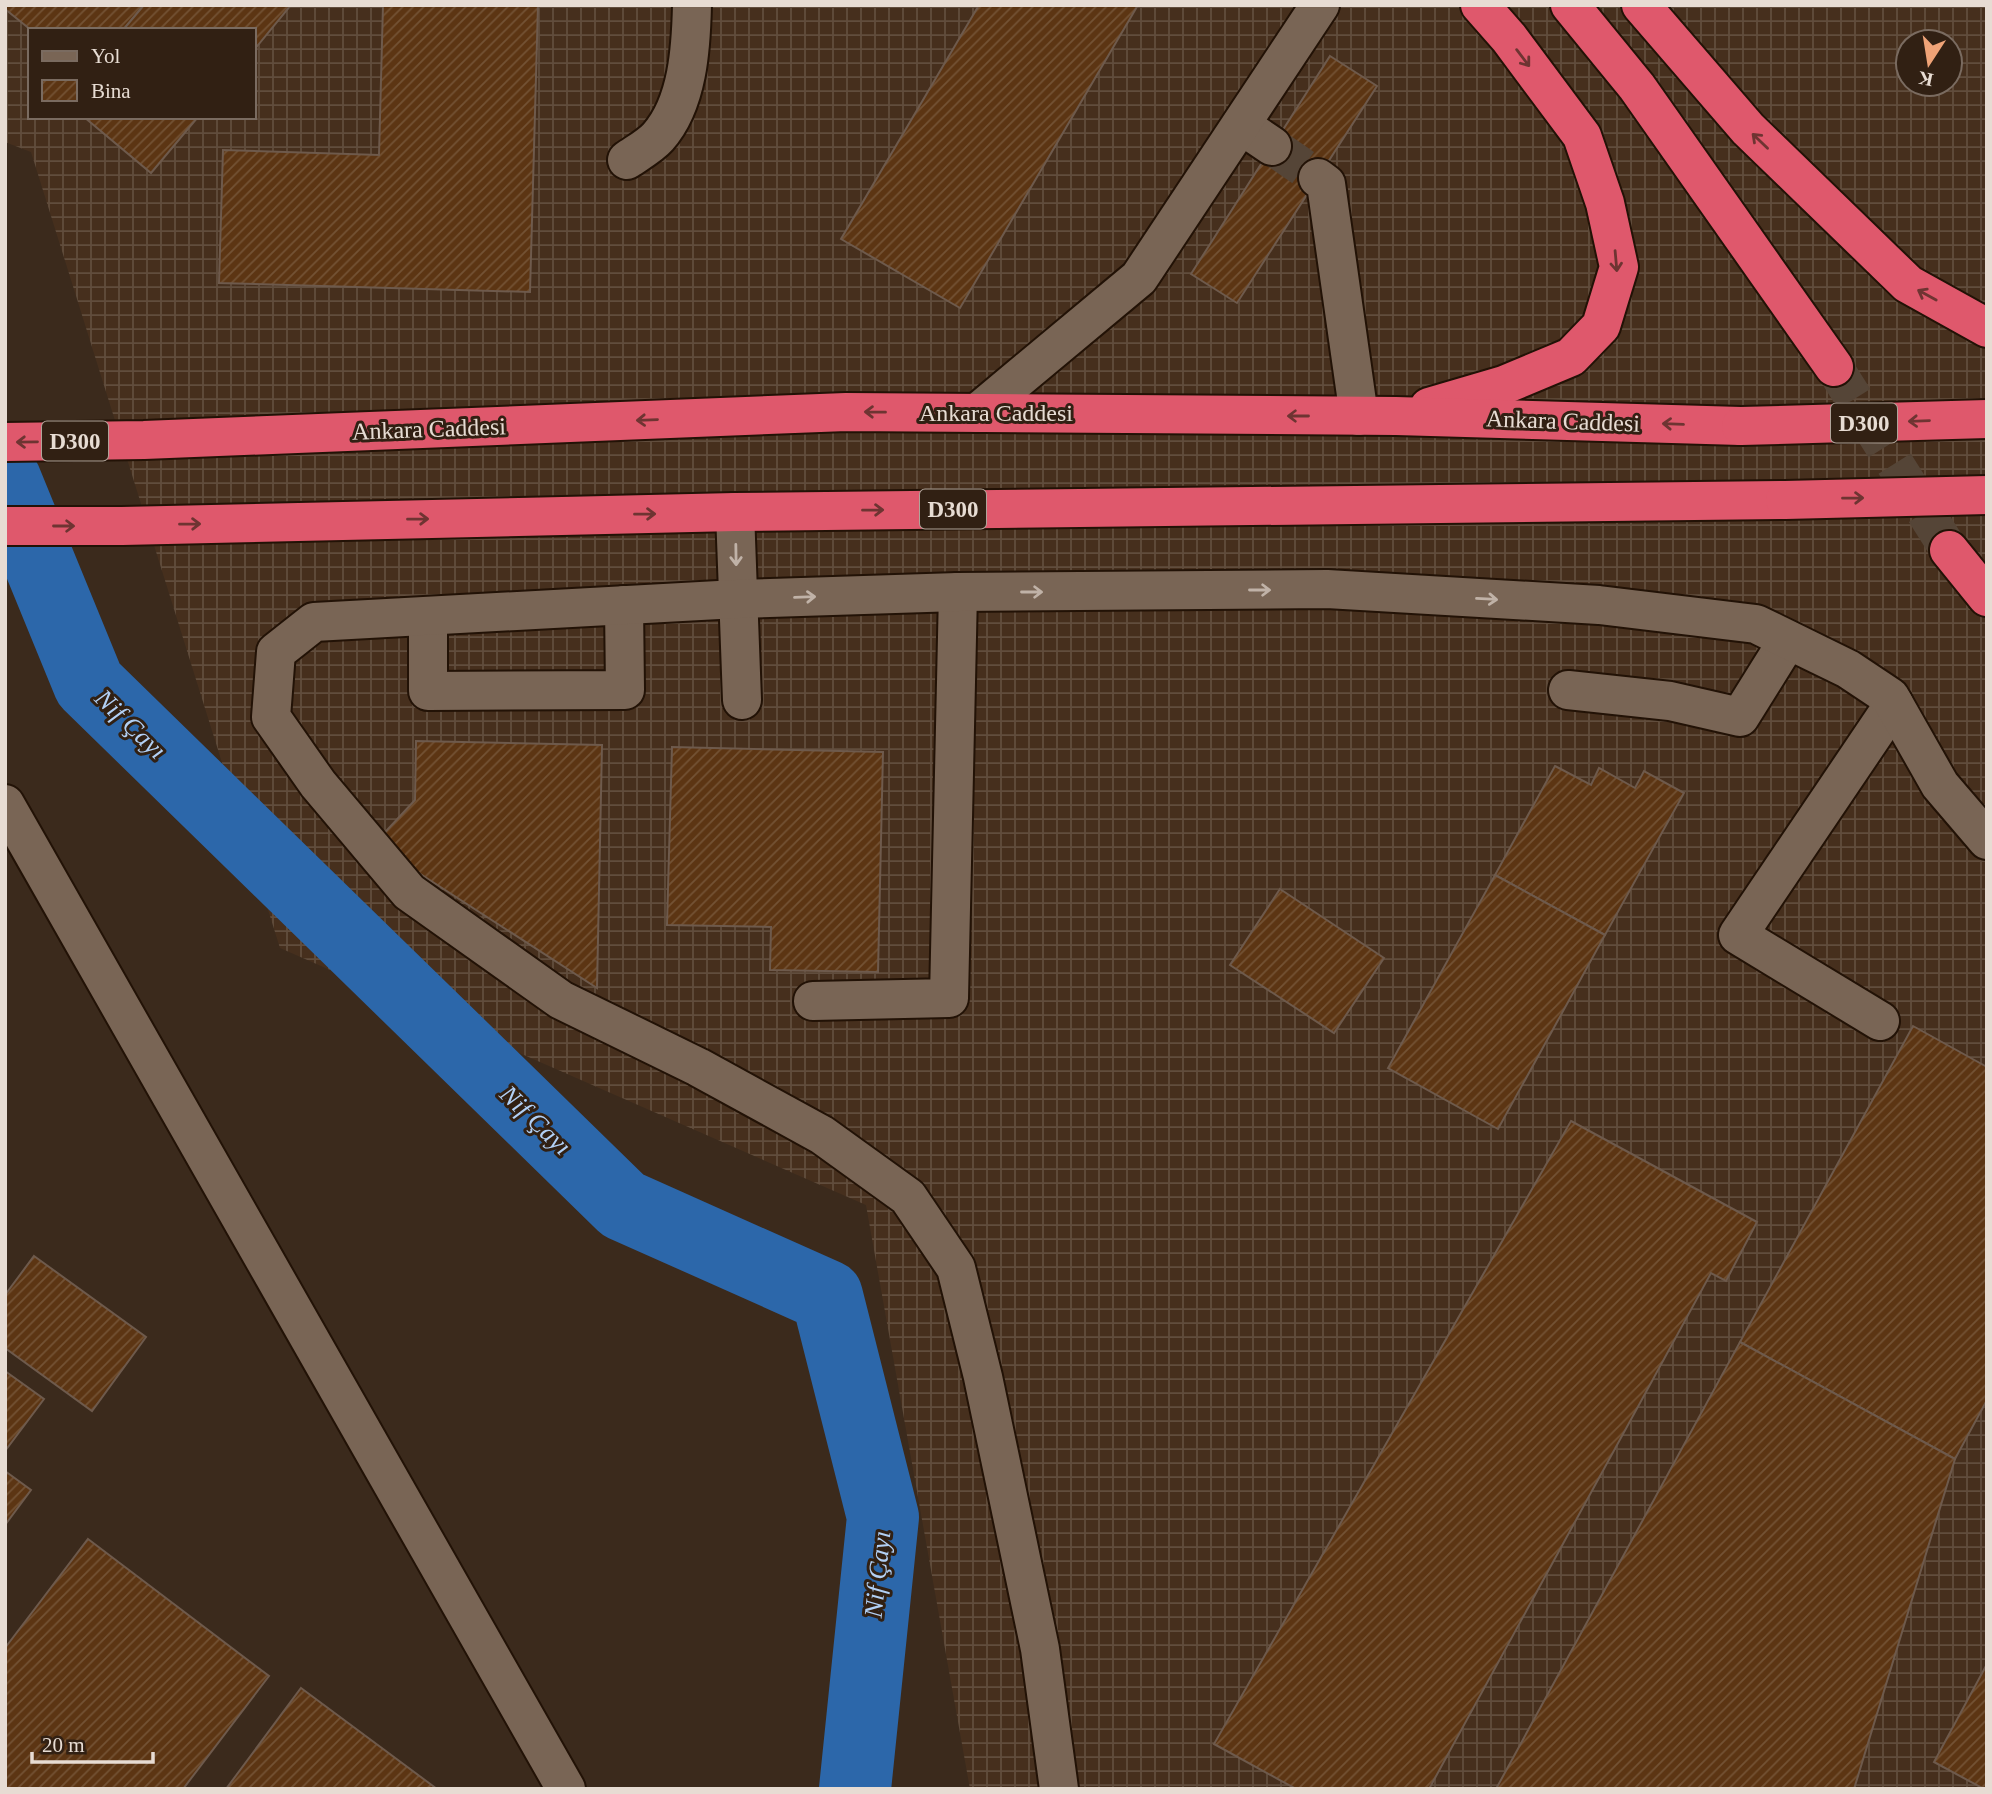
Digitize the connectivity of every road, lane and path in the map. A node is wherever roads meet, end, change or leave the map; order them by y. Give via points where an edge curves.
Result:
1 (692, 5) edge
2 (1320, 5) edge
3 (1480, 5) edge
4 (1570, 5) edge
5 (1642, 5) edge
6 (1241, 125) junction
7 (1272, 146) tunnel mouth
8 (627, 160) dead end
9 (1318, 178) tunnel mouth
10 (1987, 328) edge
11 (1834, 368) tunnel mouth
12 (977, 413) junction
13 (1378, 416) junction
14 (1987, 419) edge
15 (5, 442) edge
16 (1987, 495) edge
17 (735, 512) junction
18 (5, 526) edge
19 (1950, 550) tunnel mouth
20 (958, 592) junction
21 (1987, 597) edge
22 (737, 599) junction
23 (624, 605) junction
24 (428, 616) junction
25 (1788, 639) junction
26 (1568, 690) dead end
27 (742, 700) dead end
28 (1894, 704) junction
29 (5, 804) edge
30 (1987, 841) edge
31 (813, 1001) dead end
32 (1880, 1021) dead end
33 (566, 1789) edge
34 (1059, 1789) edge

1 - 8 street via 686,72 677,107 658,137
2 - 6 street
3 -> 13 highway via 1581,136 1605,204 1619,267 1601,326 1572,357 1504,385
4 - 11 highway via 1637,88
10 -> 5 highway via 1908,284 1748,129
6 - 7 street
6 - 12 street via 1139,278
9 - 13 street via 1326,184
13 -> 12 highway, Ankara Caddesi / D300
12 -> 15 highway, Ankara Caddesi / D300 via 846,412
14 -> 13 highway, Ankara Caddesi / D300, bridge via 1741,426
17 -> 16 highway, D300, bridge
18 -> 17 highway, D300
17 -> 22 street
19 - 21 highway
22 -> 20 street
20 -> 25 street via 1327,589 1612,607 1756,624
20 - 31 street via 949,998
22 - 23 street
22 - 27 street
23 - 24 street
23 - 24 street via 625,690 428,691
24 - 34 street via 314,622 276,653 271,717 318,784 409,892 561,1000 822,1135 908,1197 956,1268 1040,1649
25 - 26 street via 1740,717 1670,701
25 - 28 street via 1848,669
28 - 30 street via 1940,785
28 - 32 street via 1738,935
29 - 33 street

